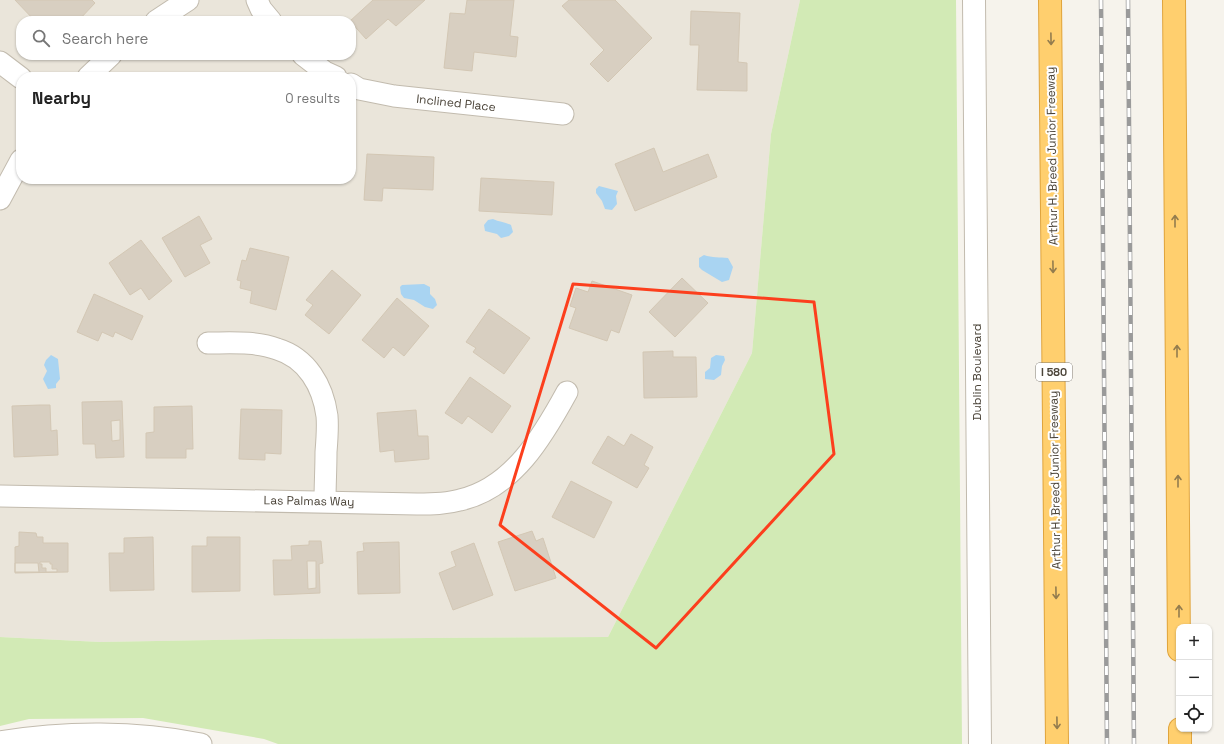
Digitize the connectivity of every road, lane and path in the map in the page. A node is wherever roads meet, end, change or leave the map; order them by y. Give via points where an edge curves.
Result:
1 (188, 0) edge
2 (257, 0) edge
3 (974, 0) edge
4 (1050, 0) edge
5 (1174, 0) edge
6 (164, 16) edge
7 (266, 16) edge
8 (106, 60) edge
9 (309, 60) edge
10 (0, 62) edge
11 (93, 72) edge
12 (325, 72) edge
13 (16, 74) edge
14 (356, 87) edge
15 (563, 114) dead end
16 (16, 167) edge
17 (0, 199) edge
18 (208, 343) dead end
19 (567, 392) dead end
20 (0, 496) edge
21 (325, 501) junction
22 (1179, 624) edge
23 (1180, 732) edge
24 (0, 742) edge
25 (201, 744) edge
26 (980, 744) edge
27 (1057, 744) edge
28 (1180, 744) edge

1 - 6 street
2 - 7 street
3 - 26 street, Dublin Boulevard
4 -> 27 highway, Arthur H. Breed Junior Freeway / I 580
22 -> 5 highway
8 - 11 street
9 - 12 street
10 - 13 street
14 - 15 street, Inclined Place via 394,96
16 - 17 street
18 - 21 street via 277,348 297,359 312,374 322,395 327,418
19 - 21 street, Las Palmas Way via 536,441 515,468 499,482 476,495 431,504
20 - 21 street, Las Palmas Way
23 - 28 highway
24 - 25 street via 90,734 155,737

